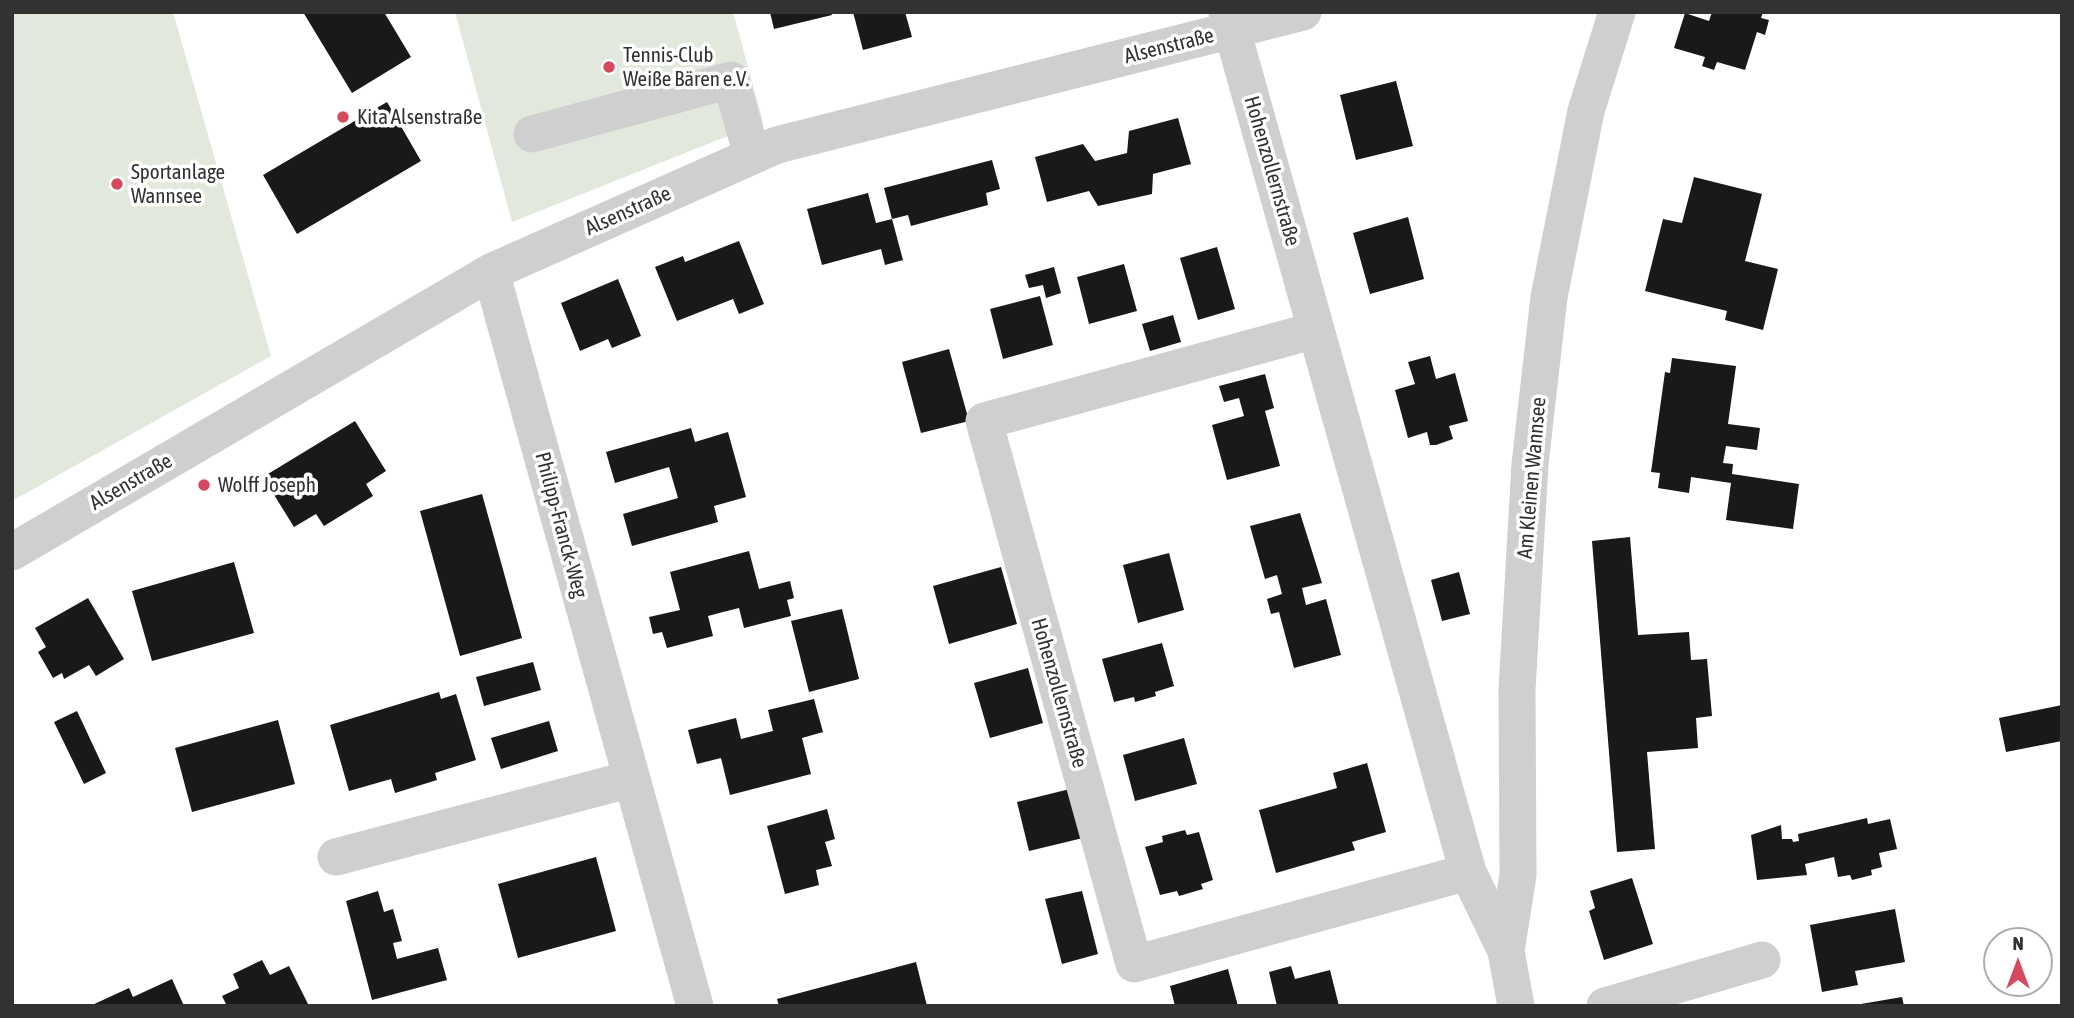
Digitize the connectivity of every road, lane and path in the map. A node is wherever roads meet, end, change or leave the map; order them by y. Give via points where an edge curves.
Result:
1 (1303, 12) edge
2 (1617, 12) edge
3 (1230, 21) edge
4 (532, 134) dead end
5 (752, 156) junction
6 (491, 272) junction
7 (1316, 330) junction
8 (12, 552) edge
9 (631, 779) junction
10 (336, 857) dead end
11 (1468, 872) junction
12 (1506, 951) junction
13 (1762, 960) dead end
14 (695, 1006) edge
15 (1516, 1006) edge
16 (1605, 1006) edge

1 - 3 street, Alsenstraße
2 - 12 street, Am Kleinen Wannsee via 1586,111 1549,297 1530,464 1517,690 1518,875
3 - 5 street, Alsenstraße via 777,145
3 - 7 street, Hohenzollernstraße
4 - 5 street via 731,80
5 - 6 street, Alsenstraße
6 - 8 street, Alsenstraße
6 - 9 street, Philipp-Franck-Weg
7 - 11 street, Hohenzollernstraße
7 - 11 street, Hohenzollernstraße via 984,421 1134,964
9 - 10 street
9 - 14 street, Philipp-Franck-Weg
11 - 12 street, Hohenzollernstraße
12 - 15 street, Hohenzollernstraße
13 - 16 street

